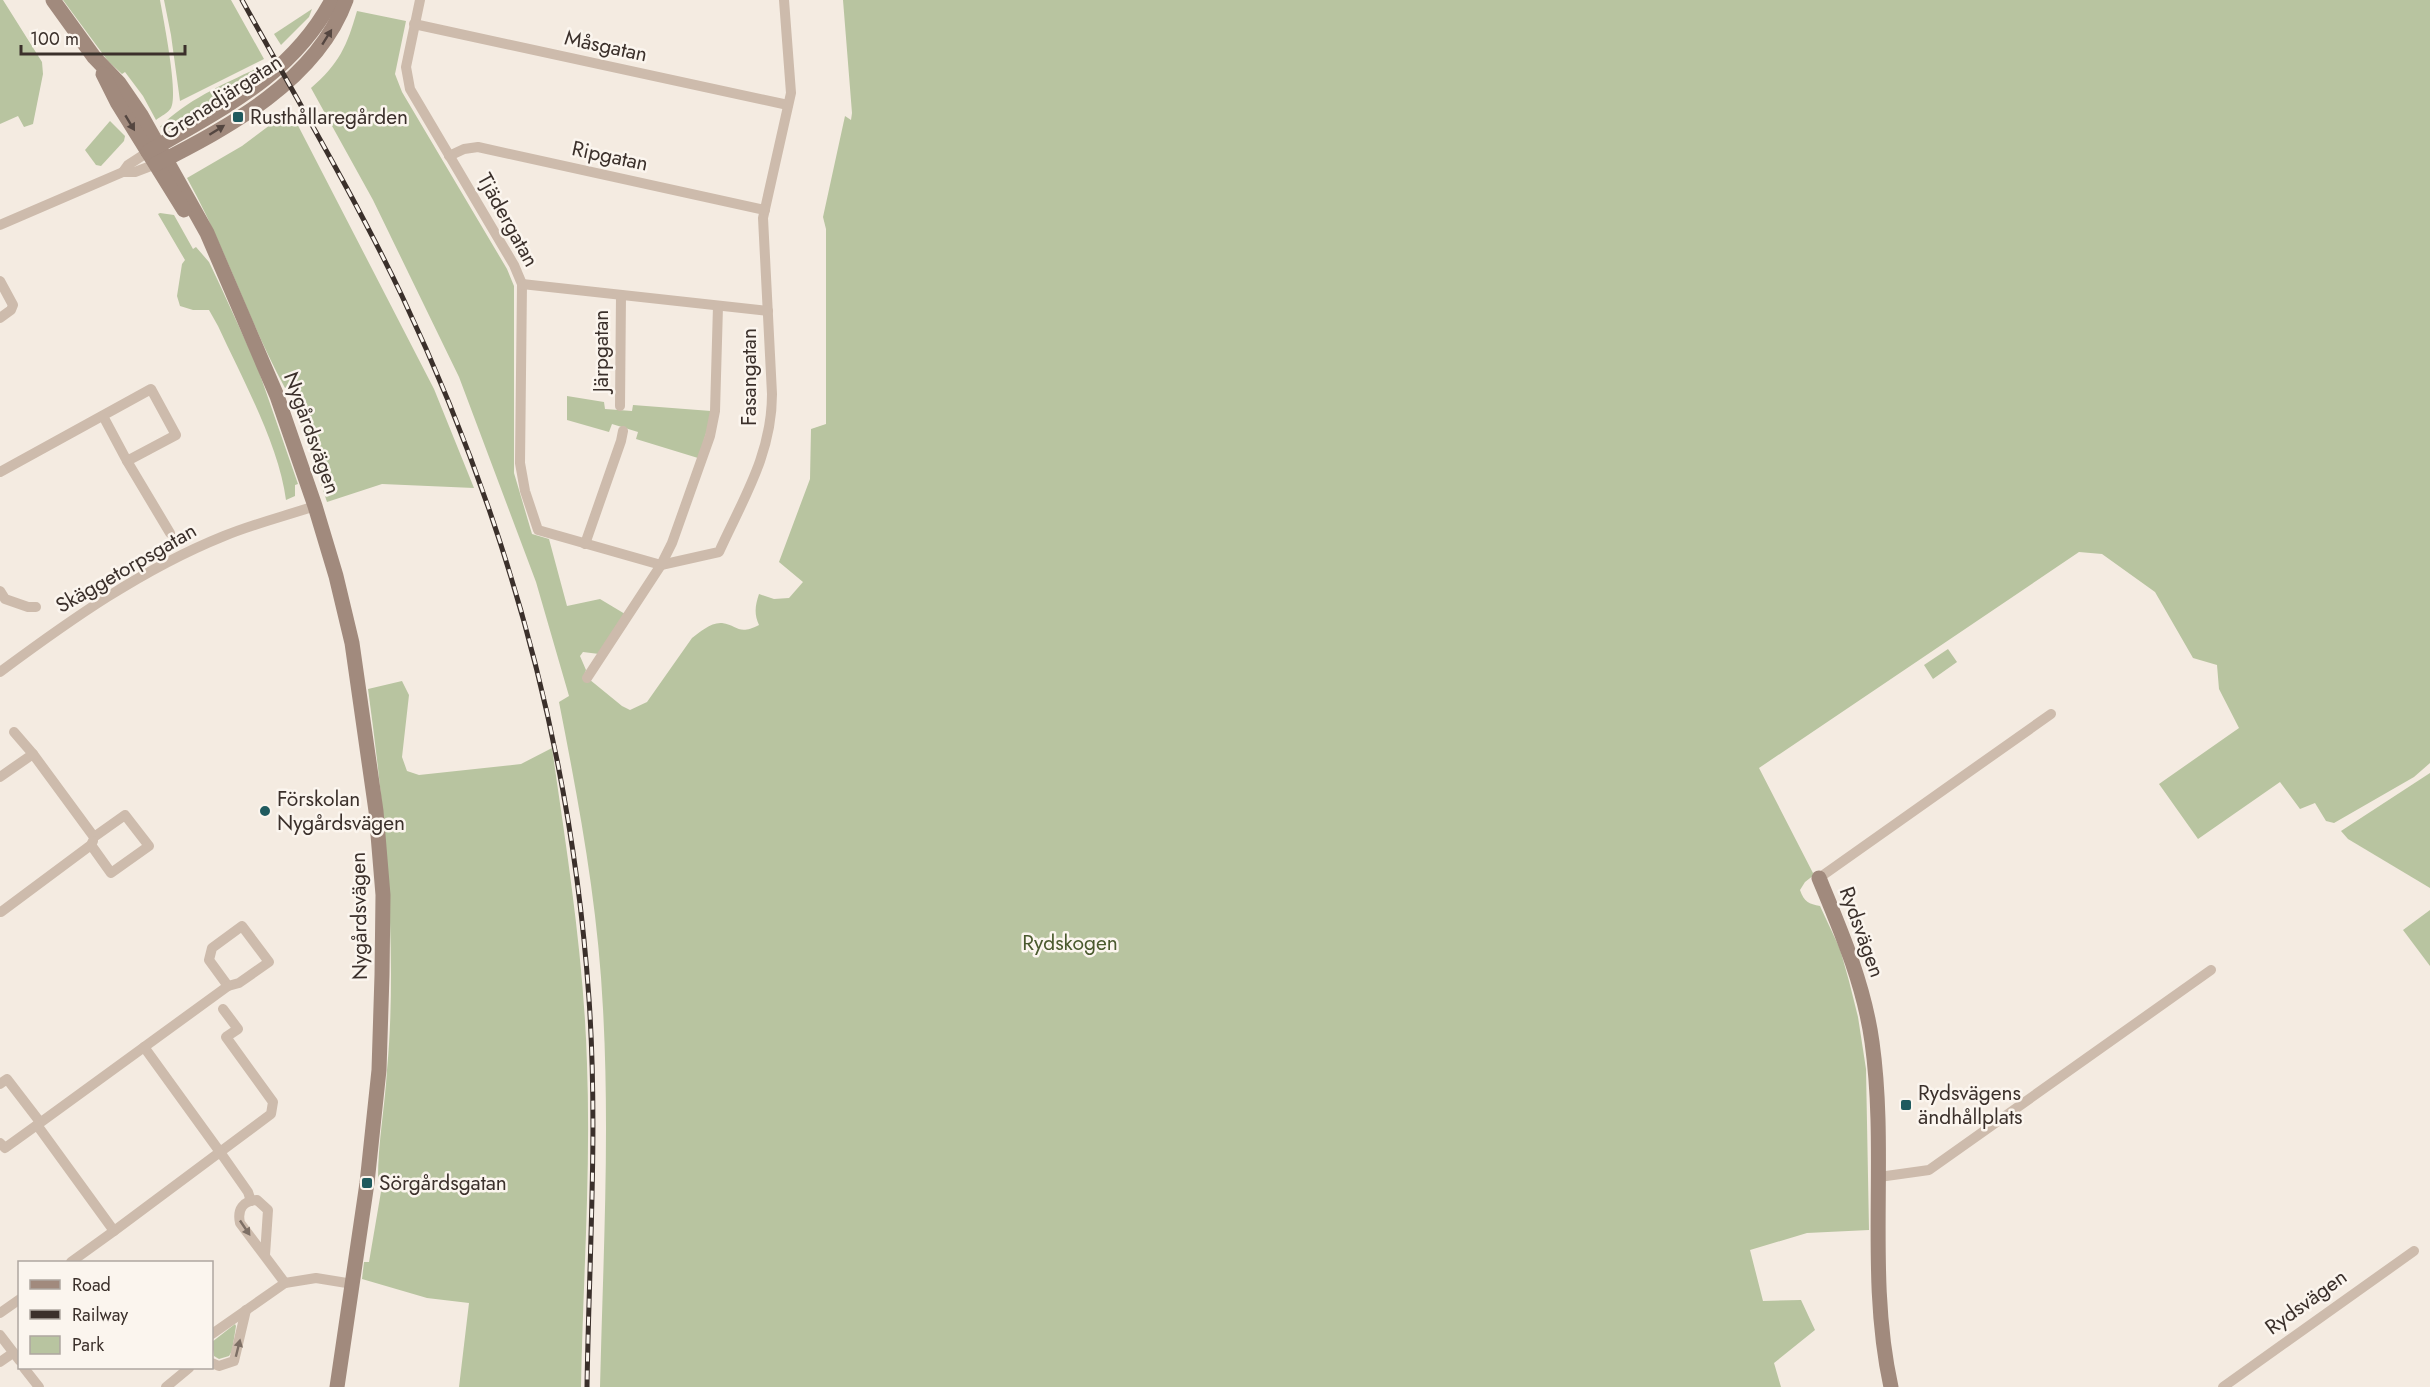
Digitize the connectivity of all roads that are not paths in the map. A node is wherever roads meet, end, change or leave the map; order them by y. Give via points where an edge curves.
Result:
1 (53, 0) edge
2 (332, 0) edge
3 (346, 0) edge
4 (420, 0) edge
5 (784, 0) edge
6 (414, 24) junction
7 (788, 105) junction
8 (157, 155) junction
9 (449, 156) junction
10 (765, 210) junction
11 (0, 225) edge
12 (0, 280) edge
13 (522, 284) junction
14 (621, 295) junction
15 (718, 306) junction
16 (768, 311) junction
17 (0, 318) edge
18 (620, 406) dead end
19 (103, 416) junction
20 (622, 431) dead end
21 (128, 460) junction
22 (0, 472) edge
23 (315, 506) junction
24 (170, 533) dead end
25 (585, 544) junction
26 (661, 565) junction
27 (2, 598) edge
28 (36, 607) dead end
29 (0, 672) edge
30 (587, 678) dead end
31 (2051, 714) dead end
32 (14, 732) dead end
33 (33, 754) junction
34 (0, 777) edge
35 (92, 841) junction
36 (1819, 878) joint
37 (0, 912) edge
38 (2211, 970) dead end
39 (228, 986) junction
40 (224, 1009) dead end
41 (144, 1047) junction
42 (0, 1084) edge
43 (39, 1124) junction
44 (2, 1148) edge
45 (220, 1152) junction
46 (1879, 1177) junction
47 (251, 1201) junction
48 (114, 1231) junction
49 (2414, 1251) dead end
50 (265, 1254) junction
51 (74, 1261) edge
52 (285, 1283) junction
53 (353, 1284) junction
54 (18, 1300) edge
55 (246, 1310) junction
56 (0, 1313) edge
57 (213, 1333) edge
58 (0, 1335) edge
59 (16, 1357) edge
60 (0, 1362) edge
61 (213, 1363) edge
62 (25, 1369) edge
63 (188, 1369) edge
64 (39, 1387) edge
65 (166, 1387) edge
66 (338, 1387) edge
67 (1891, 1387) edge
68 (2223, 1387) edge

1 - 8 street, Nygårdsvägen via 94,57 117,102
2 - 8 street, Grenadjärgatan via 306,42 273,74
8 -> 3 street, Grenadjärgatan via 238,117 291,80 324,43
4 - 6 street, Tjädergatan
5 - 7 street, Fasangatan via 791,93
6 - 7 street, Måsgatan
6 - 9 street, Tjädergatan via 406,67 408,83
7 - 10 street, Fasangatan
8 - 11 street
8 - 23 street, Nygårdsvägen via 238,302 277,396
9 - 10 street, Ripgatan via 464,148 478,147
9 - 13 street, Tjädergatan
10 - 16 street, Fasangatan
12 - 17 street via 13,304
13 - 14 street, Järpgatan
13 - 25 street, Tjädergatan via 520,463 525,491 538,530
14 - 15 street, Järpgatan
14 - 18 street, Järpgatan
15 - 16 street, Järpgatan
15 - 26 street via 715,411 710,436
16 - 26 street, Fasangatan via 772,420 762,459 719,552
19 - 21 street
19 - 21 street via 152,389 176,435
19 - 22 street
20 - 25 street
21 - 24 street
23 - 29 street, Skäggetorpsgatan via 221,537 153,570 103,599
23 - 53 street, Nygårdsvägen via 343,604 360,690 383,895 379,1070
25 - 26 street, Tjädergatan
26 - 30 street
27 - 28 street
31 - 36 street, Rydsvägen
32 - 33 street
33 - 34 street
33 - 35 street
35 - 35 street via 126,815 149,846 111,873
35 - 37 street
36 - 46 street, Rydsvägen via 1848,949 1867,1013 1875,1069
38 - 46 street via 1929,1170
39 - 39 street via 209,960 212,948 242,926 268,962
39 - 41 street
40 - 45 street via 238,1029 226,1037 273,1102 271,1114
41 - 43 street
41 - 45 street
42 - 43 street via 7,1079
43 - 44 street
43 - 48 street
45 - 47 street
45 - 48 street
46 - 67 street, Rydsvägen via 1881,1324
47 - 50 street via 257,1200 268,1210
47 -> 50 street via 244,1204 240,1223
48 - 51 street
49 - 68 street, Rydsvägen
50 - 52 street
52 - 53 street via 316,1278
52 - 55 street
53 - 66 street, Nygårdsvägen
54 - 56 street
55 - 57 street
61 -> 55 street via 219,1366 234,1361
58 - 59 street
59 - 60 street
62 - 64 street
63 - 65 street

